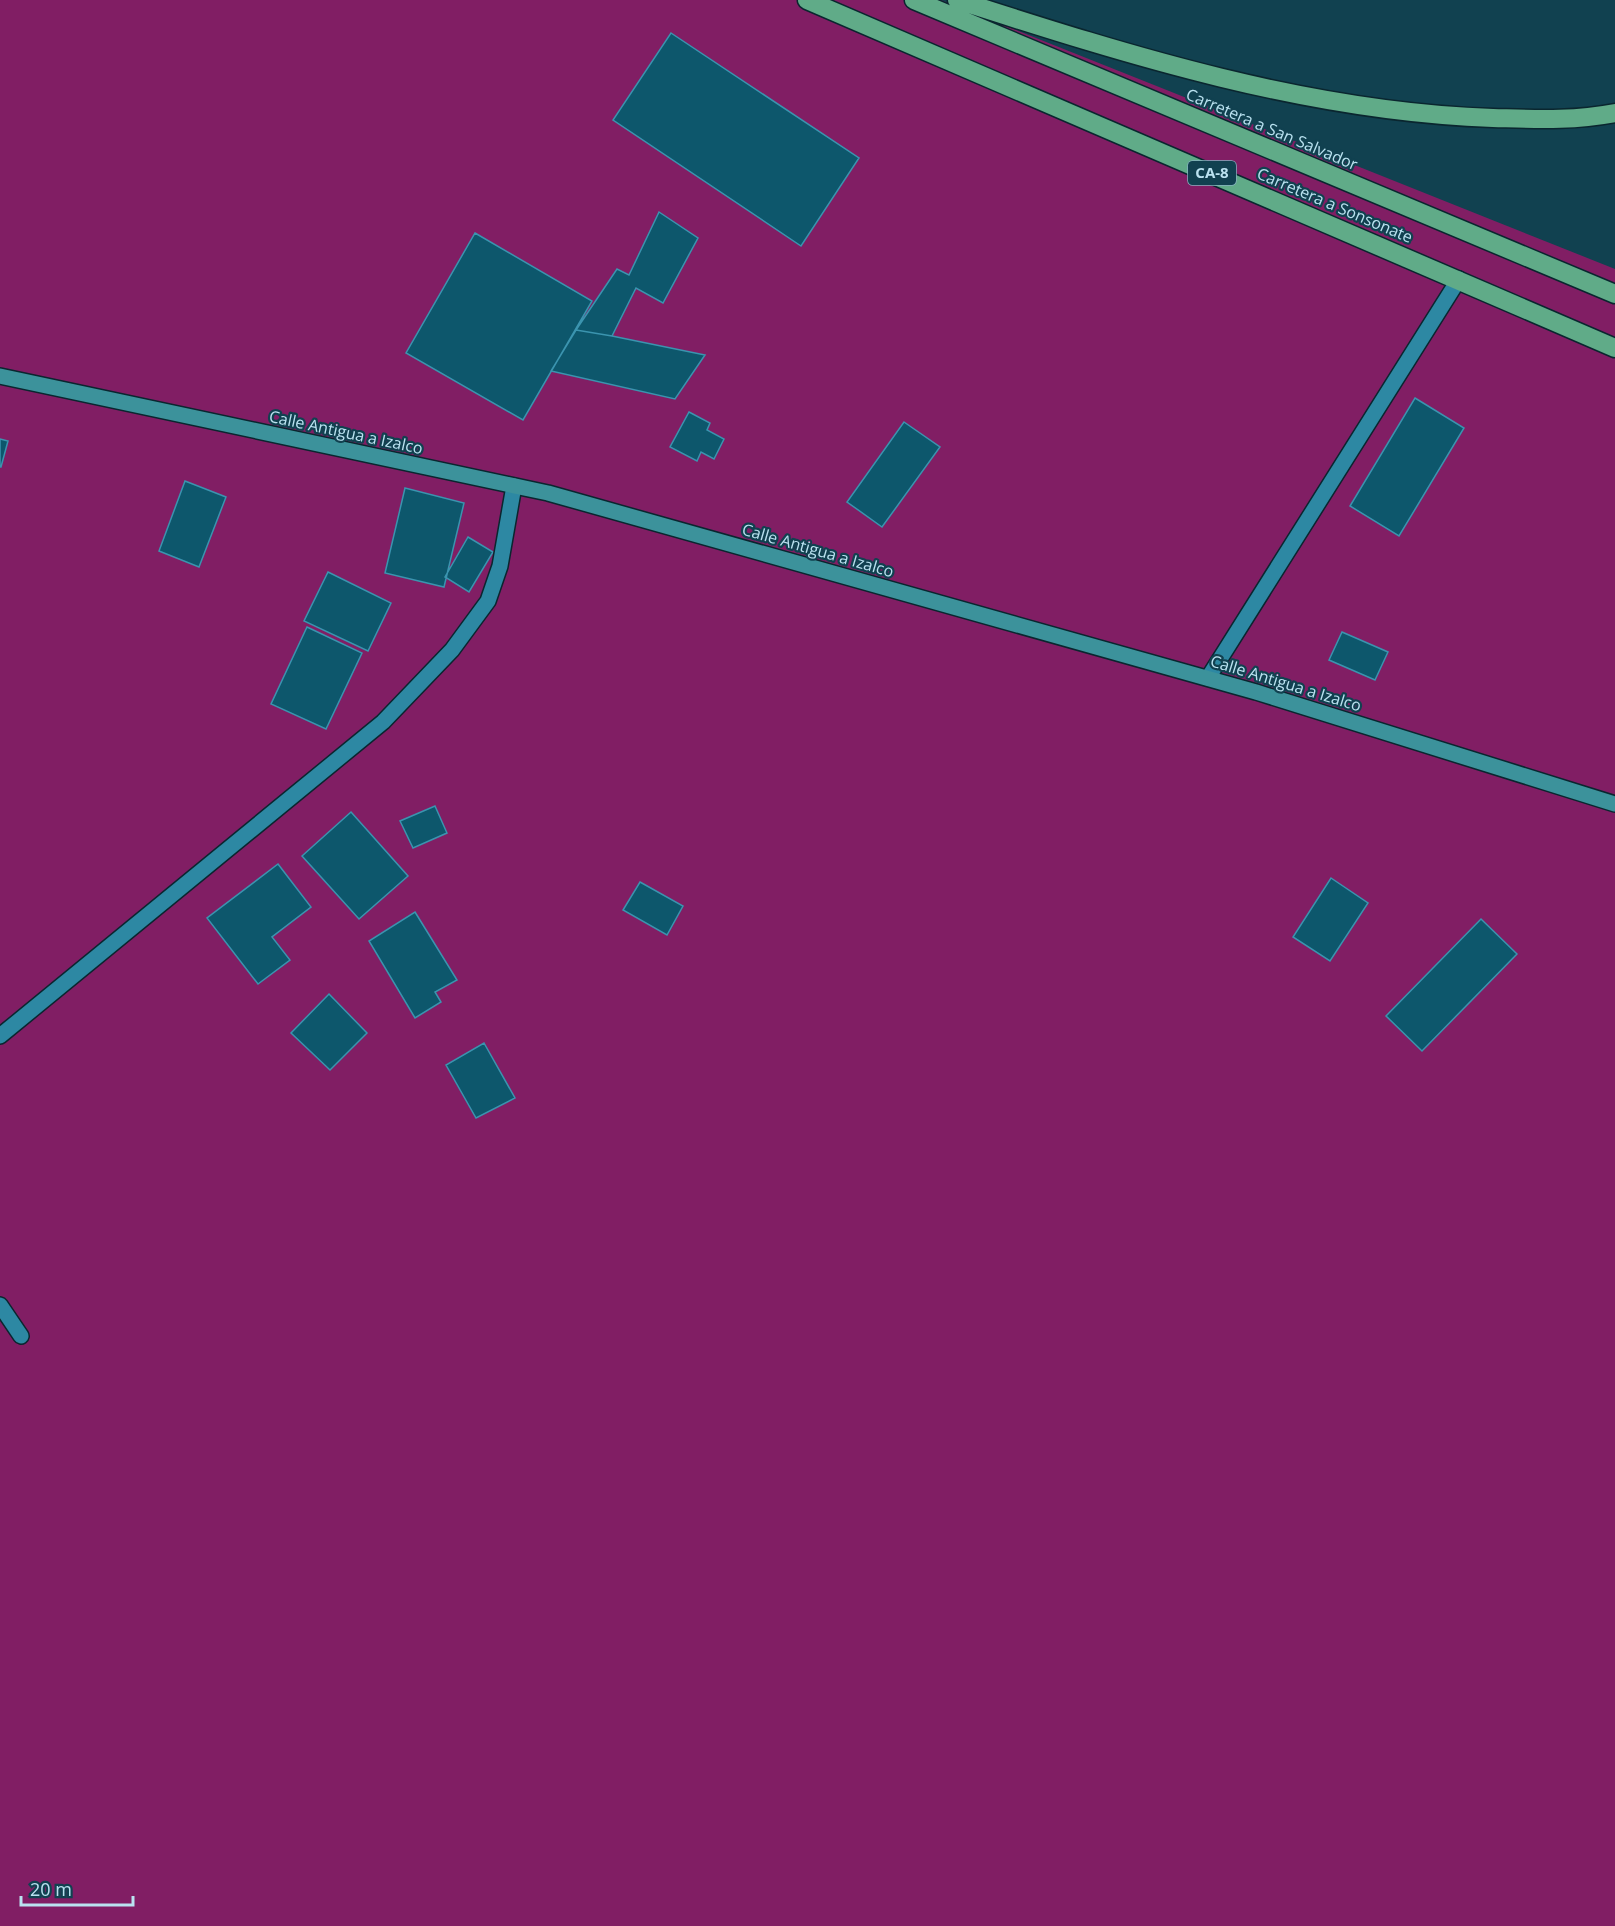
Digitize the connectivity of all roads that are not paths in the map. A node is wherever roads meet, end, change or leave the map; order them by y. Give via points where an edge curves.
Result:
1 (807, 0) edge
2 (914, 0) edge
3 (957, 0) edge
4 (1615, 113) edge
5 (1459, 279) junction
6 (1615, 294) edge
7 (1615, 348) edge
8 (0, 376) edge
9 (514, 486) junction
10 (1208, 678) junction
11 (1615, 804) edge
12 (0, 1036) edge
13 (0, 1305) edge
14 (21, 1336) dead end

1 - 5 highway, Carretera a Sonsonate / CA-8
2 - 6 highway, Carretera a San Salvador / CA-8
3 - 4 highway via 1224,79 1343,102 1449,116 1579,120
5 - 7 highway, Carretera a Sonsonate / CA-8
5 - 10 street
8 - 9 street, Calle Antigua a Izalco
9 - 10 street, Calle Antigua a Izalco
9 - 12 street via 500,566 488,601 452,650 383,722
10 - 11 street, Calle Antigua a Izalco
13 - 14 street

